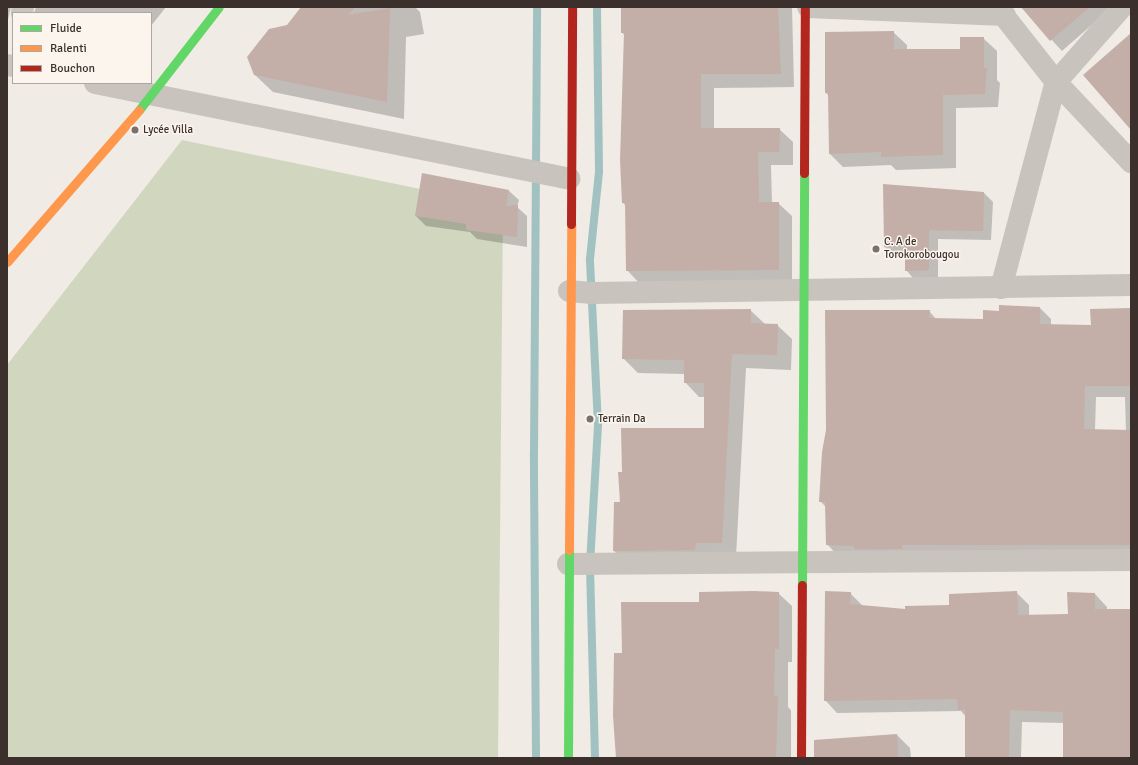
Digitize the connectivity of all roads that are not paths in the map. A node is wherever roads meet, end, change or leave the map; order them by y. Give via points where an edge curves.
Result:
1 (219, 7) edge
2 (572, 7) edge
3 (805, 7) edge
4 (808, 7) edge
5 (1122, 7) edge
6 (1001, 11) edge
7 (1056, 82) junction
8 (101, 84) edge
9 (152, 94) junction
10 (1131, 162) edge
11 (569, 179) junction
12 (7, 262) edge
13 (1131, 285) edge
14 (1001, 288) junction
15 (803, 290) junction
16 (569, 291) junction
17 (1131, 560) edge
18 (801, 562) junction
19 (568, 564) junction
20 (568, 758) edge
21 (801, 758) edge

1 - 9 main road
2 - 11 main road
3 - 15 main road
4 - 6 street
5 - 7 street
6 - 7 street
7 - 10 street
7 - 14 street
8 - 9 street
9 - 11 street
9 - 12 main road
11 - 16 main road
13 - 14 street
14 - 15 street
15 - 16 street via 592,293
15 - 18 main road
16 - 19 main road
17 - 18 street
18 - 19 street
18 - 21 main road
19 - 20 main road

